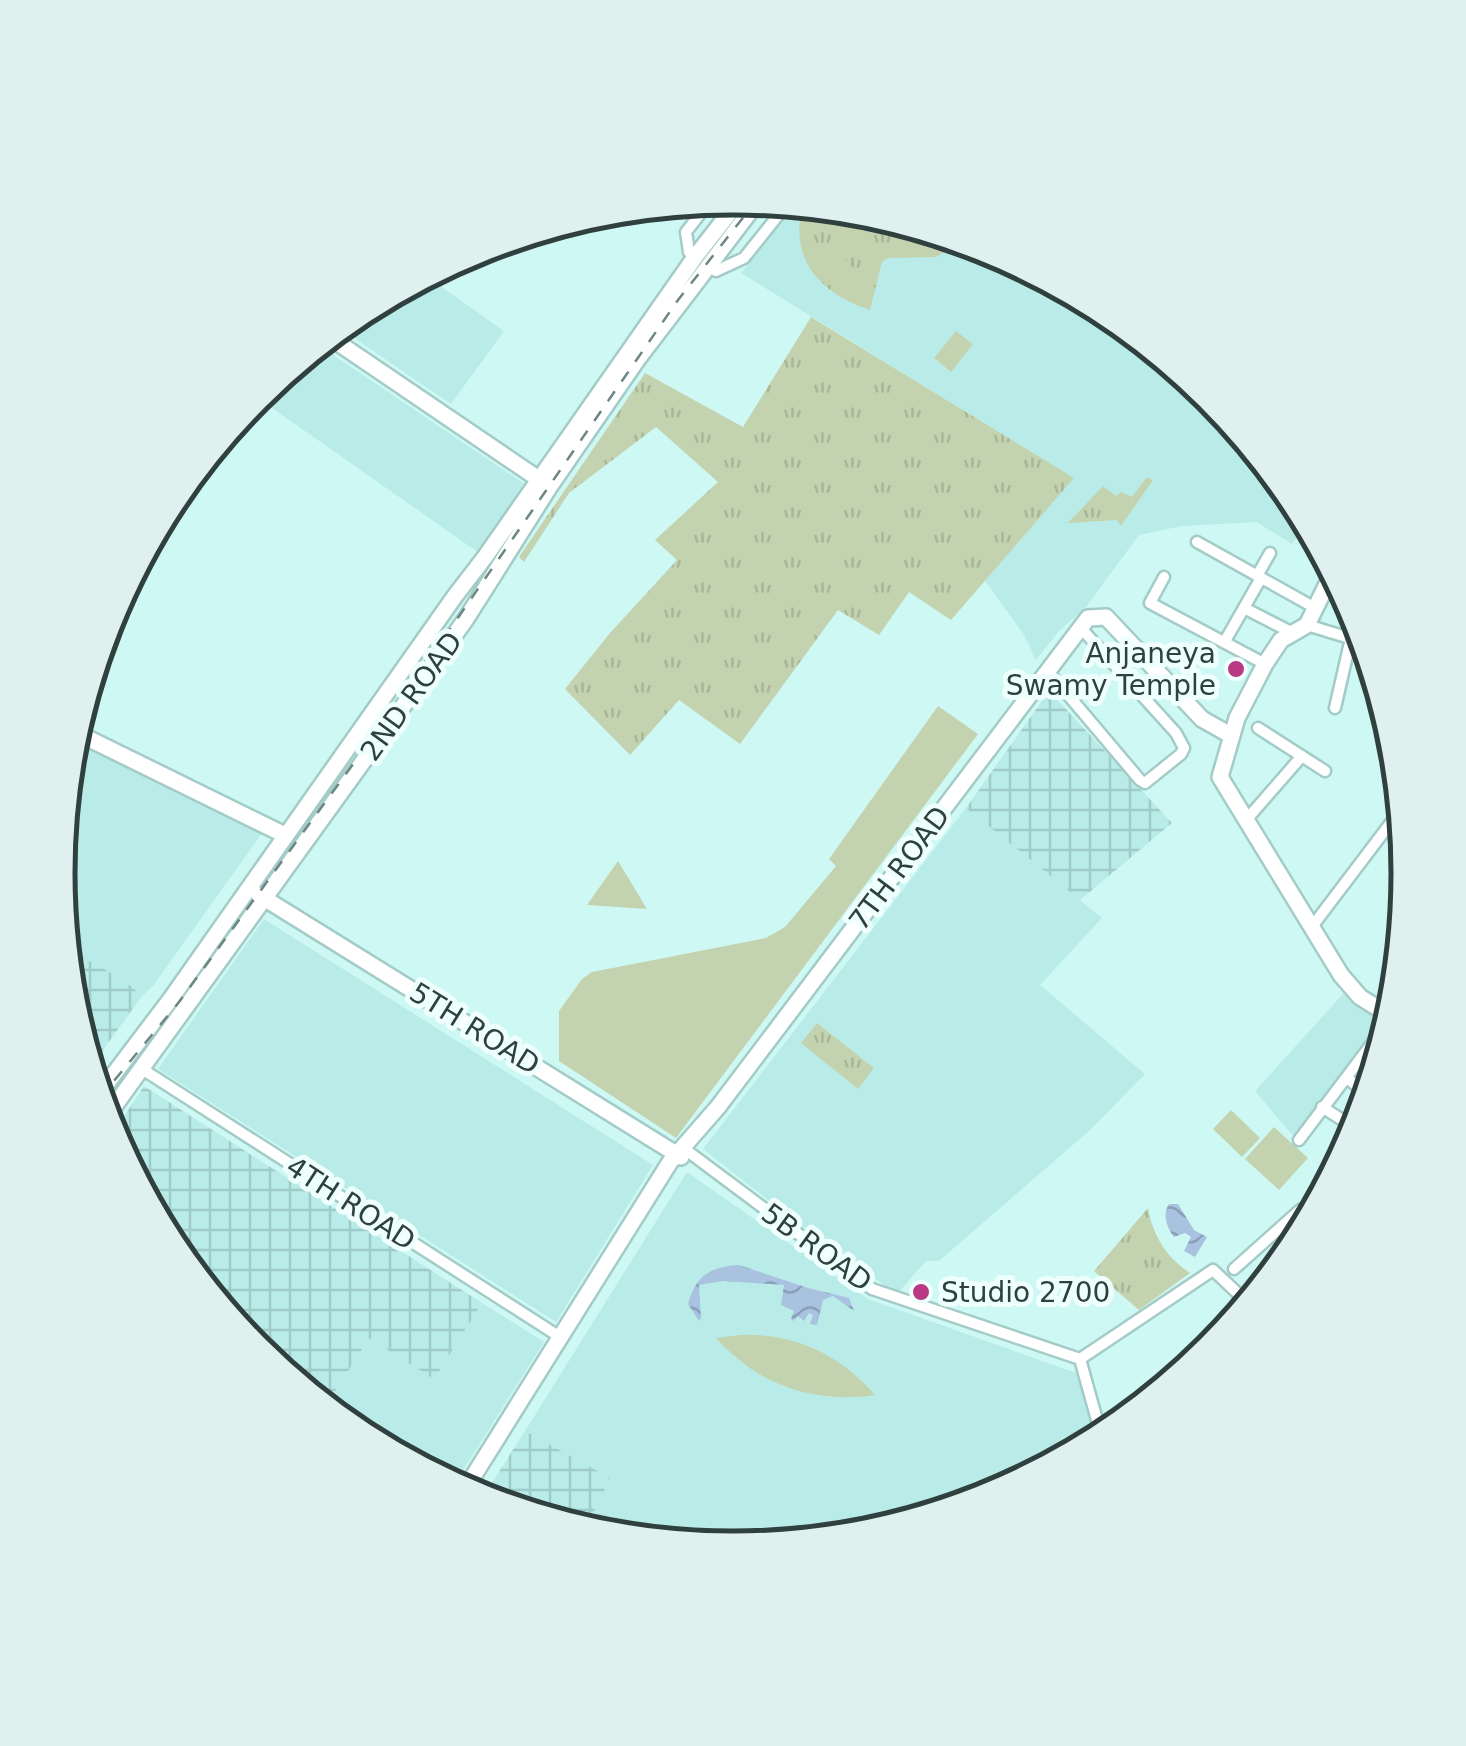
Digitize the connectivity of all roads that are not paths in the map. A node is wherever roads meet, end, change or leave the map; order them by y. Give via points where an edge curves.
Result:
1 (731, 215) edge
2 (744, 215) edge
3 (699, 216) edge
4 (777, 216) edge
5 (701, 261) junction
6 (341, 345) edge
7 (540, 480) junction
8 (1197, 542) dead end
9 (1270, 553) dead end
10 (1164, 577) dead end
11 (1259, 577) junction
12 (469, 578) junction
13 (490, 580) junction
14 (1327, 591) edge
15 (480, 599) junction
16 (1244, 608) junction
17 (1317, 609) junction
18 (1080, 627) junction
19 (1300, 629) junction
20 (1347, 637) edge
21 (1225, 642) junction
22 (1350, 644) edge
23 (1264, 664) junction
24 (1046, 670) junction
25 (1335, 708) dead end
26 (1258, 728) dead end
27 (1232, 736) junction
28 (89, 739) edge
29 (1302, 756) junction
30 (1325, 771) dead end
31 (1246, 819) junction
32 (1389, 824) edge
33 (285, 835) junction
34 (245, 892) junction
35 (263, 901) junction
36 (1310, 928) junction
37 (1377, 1007) edge
38 (1365, 1055) edge
39 (142, 1069) junction
40 (1346, 1078) junction
41 (108, 1080) edge
42 (1356, 1086) edge
43 (117, 1104) edge
44 (1322, 1107) junction
45 (1343, 1120) edge
46 (1299, 1140) dead end
47 (680, 1157) junction
48 (1296, 1214) edge
49 (1234, 1269) dead end
50 (1239, 1294) edge
51 (565, 1340) junction
52 (1080, 1359) junction
53 (1097, 1421) edge
54 (474, 1478) edge
55 (481, 1481) edge

1 - 5 street, 2ND ROAD
2 - 5 street, 2ND ROAD
3 - 5 street, 2ND ROAD via 686,232 689,252
4 - 5 street via 738,263 716,271
5 - 7 street, 2ND ROAD
5 - 13 street, 2ND ROAD
6 - 7 street
7 - 12 street, 2ND ROAD
8 - 11 street
9 - 11 street
10 - 21 street via 1150,603
11 - 16 street
11 - 17 street
12 - 13 street
12 - 15 street
12 - 33 street, 2ND ROAD
13 - 15 street, 2ND ROAD
14 - 17 street
15 - 35 street, 2ND ROAD
16 - 19 street
16 - 21 street
17 - 19 street
18 - 24 street, 7TH ROAD
18 - 24 street via 1176,733 1181,754 1146,783 1140,780
18 - 27 street via 1088,618 1106,617 1202,719
19 - 20 street
19 - 23 street
21 - 23 street
22 - 25 street
23 - 27 street
24 - 47 street, 7TH ROAD
26 - 29 street
27 - 31 street via 1220,777
28 - 33 street
29 - 30 street
29 - 31 street
31 - 36 street
32 - 36 street
33 - 34 street, 2ND ROAD
34 - 35 street, 5TH ROAD
34 - 41 street, 2ND ROAD
35 - 39 street, 2ND ROAD
35 - 47 street, 5TH ROAD
36 - 37 street via 1352,990
38 - 40 street
39 - 43 street, 2ND ROAD
39 - 51 street, 4TH ROAD
40 - 42 street
40 - 44 street
44 - 45 street
44 - 46 street
47 - 51 street, 7TH ROAD
47 - 52 street, 5B ROAD via 872,1289
48 - 49 street
50 - 52 street via 1213,1270
51 - 54 street, 7TH ROAD
51 - 55 street, 7TH ROAD
52 - 53 street

